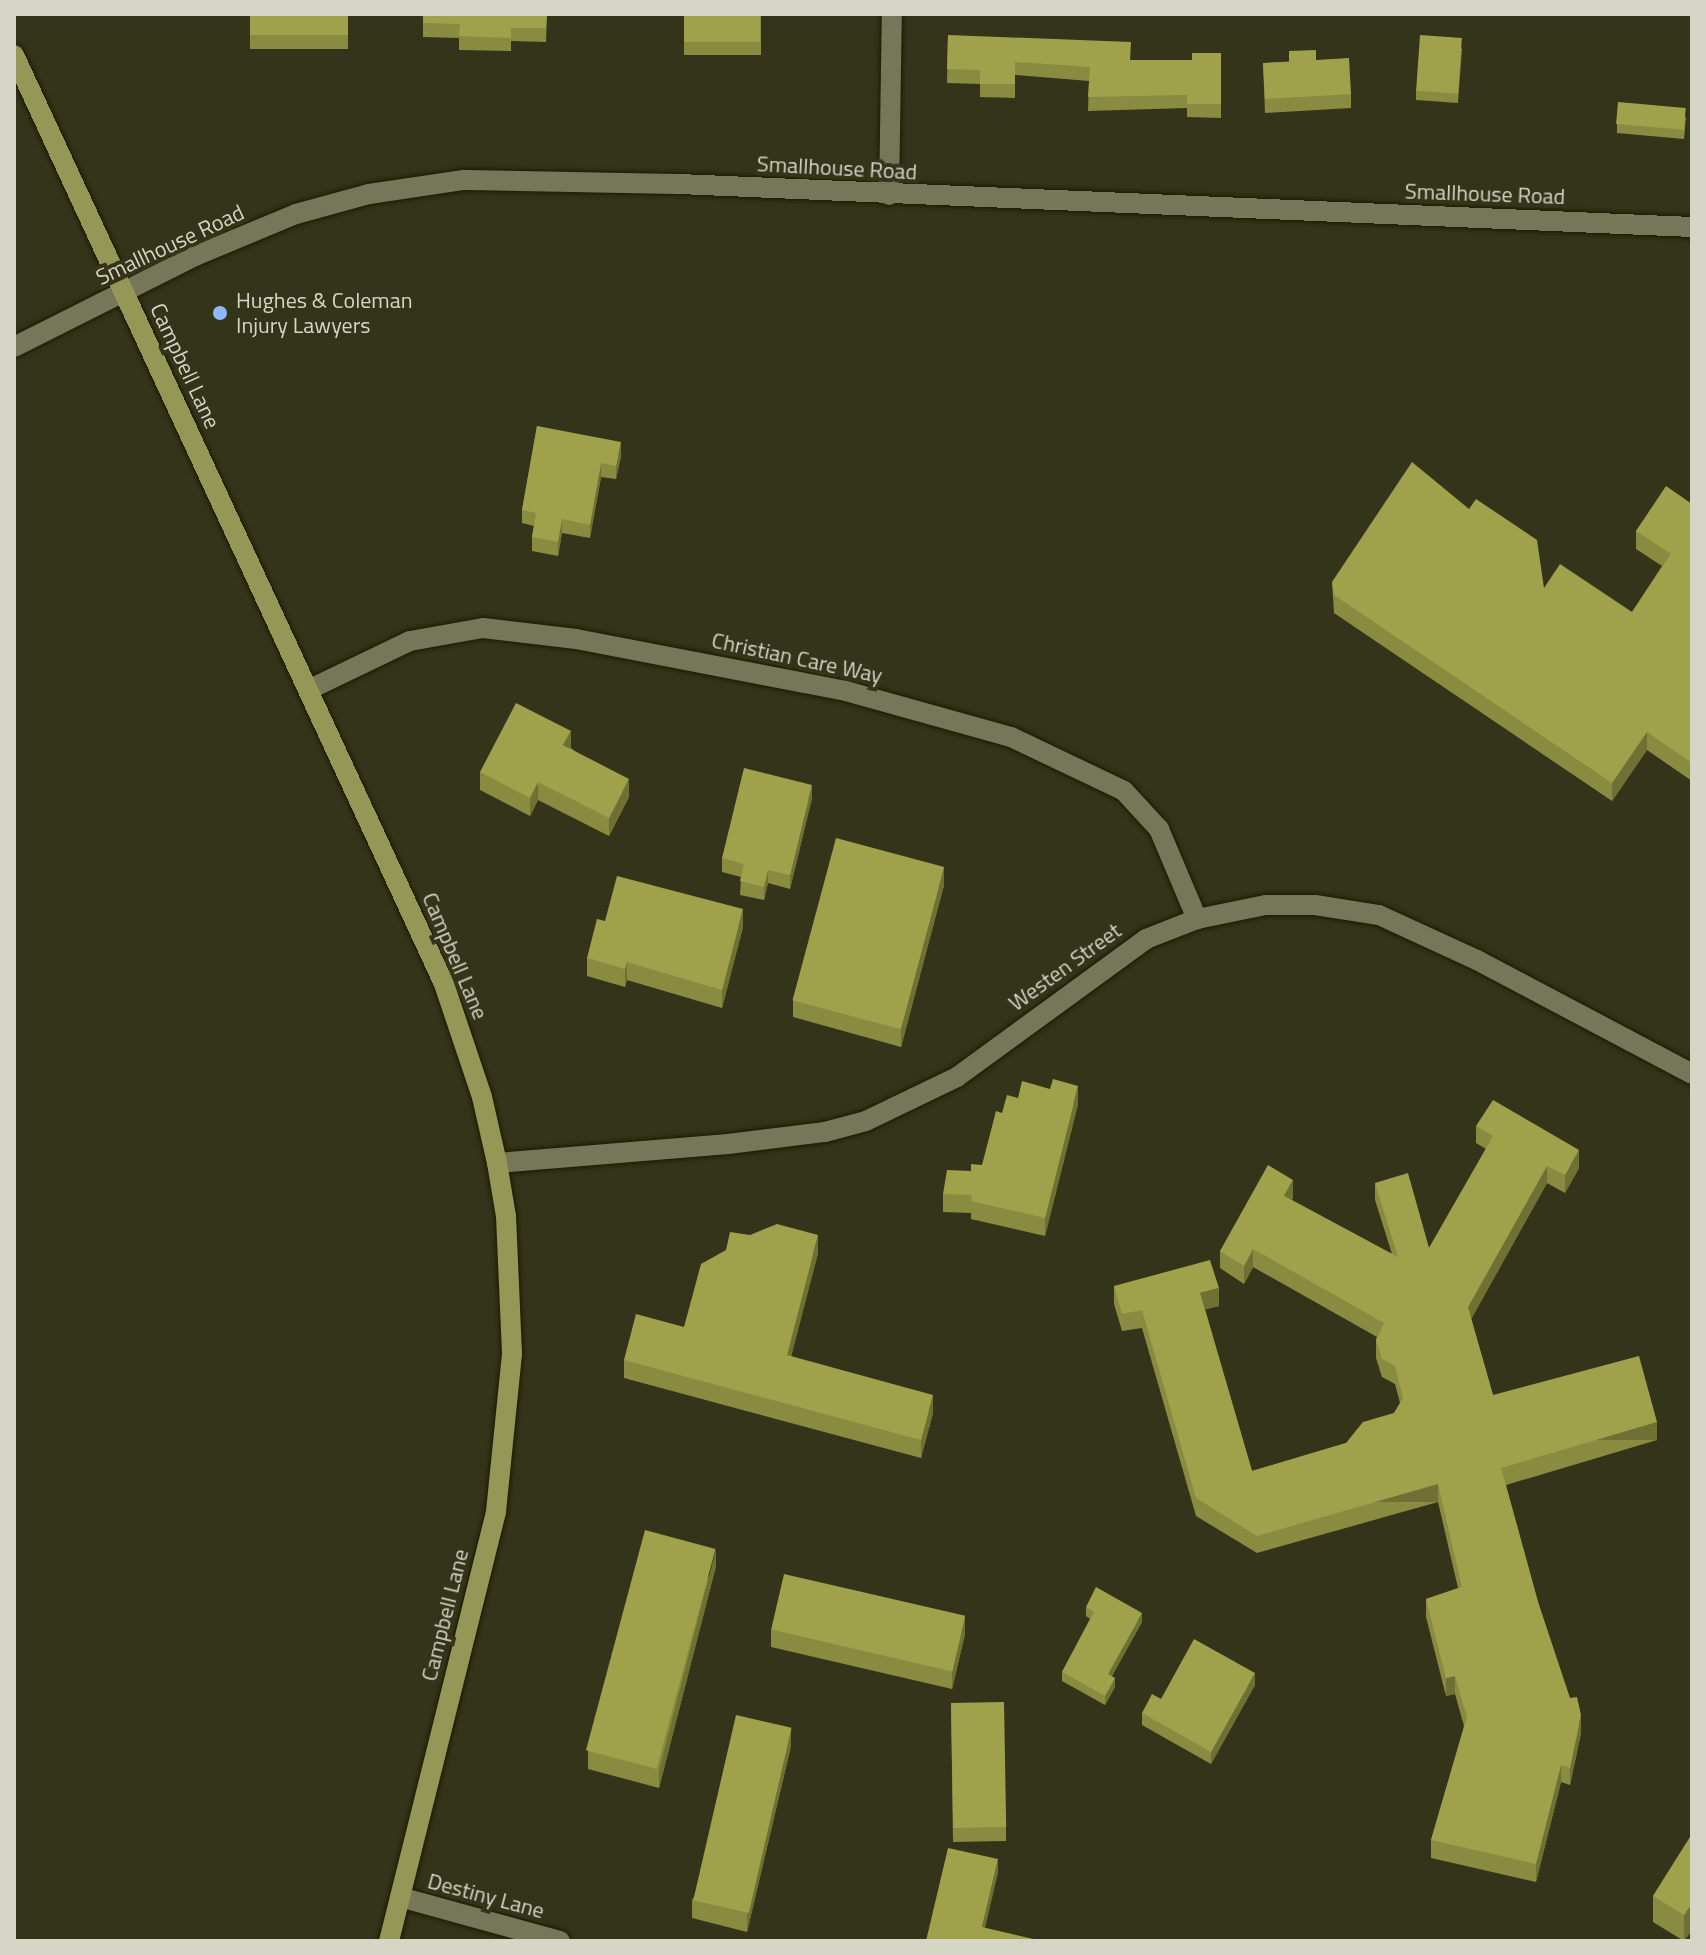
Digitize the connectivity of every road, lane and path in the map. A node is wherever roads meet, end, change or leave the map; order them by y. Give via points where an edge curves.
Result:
1 (892, 14) edge
2 (14, 55) edge
3 (889, 195) junction
4 (1692, 227) edge
5 (124, 292) junction
6 (14, 347) edge
7 (308, 690) junction
8 (1197, 919) junction
9 (1692, 1074) edge
10 (497, 1163) junction
11 (400, 1897) junction
12 (389, 1941) edge
13 (560, 1941) edge

1 - 3 street
2 - 5 main road, Campbell Lane
3 - 4 street, Smallhouse Road
3 - 5 street, Smallhouse Road via 464,180 369,194 296,214
5 - 6 street, Smallhouse Road
5 - 7 main road, Campbell Lane
7 - 8 street, Christian Care Way via 410,641 483,628 576,639 846,691 1011,737 1124,791 1159,829
7 - 10 main road, Campbell Lane via 444,984 478,1083
8 - 9 street, Westen Street via 1286,904 1379,915 1477,960
8 - 10 street, Westen Street via 1122,952 957,1077 866,1121 742,1142
10 - 11 main road, Campbell Lane via 510,1283 508,1423 496,1512
11 - 12 main road, Campbell Lane
11 - 13 street, Destiny Lane

